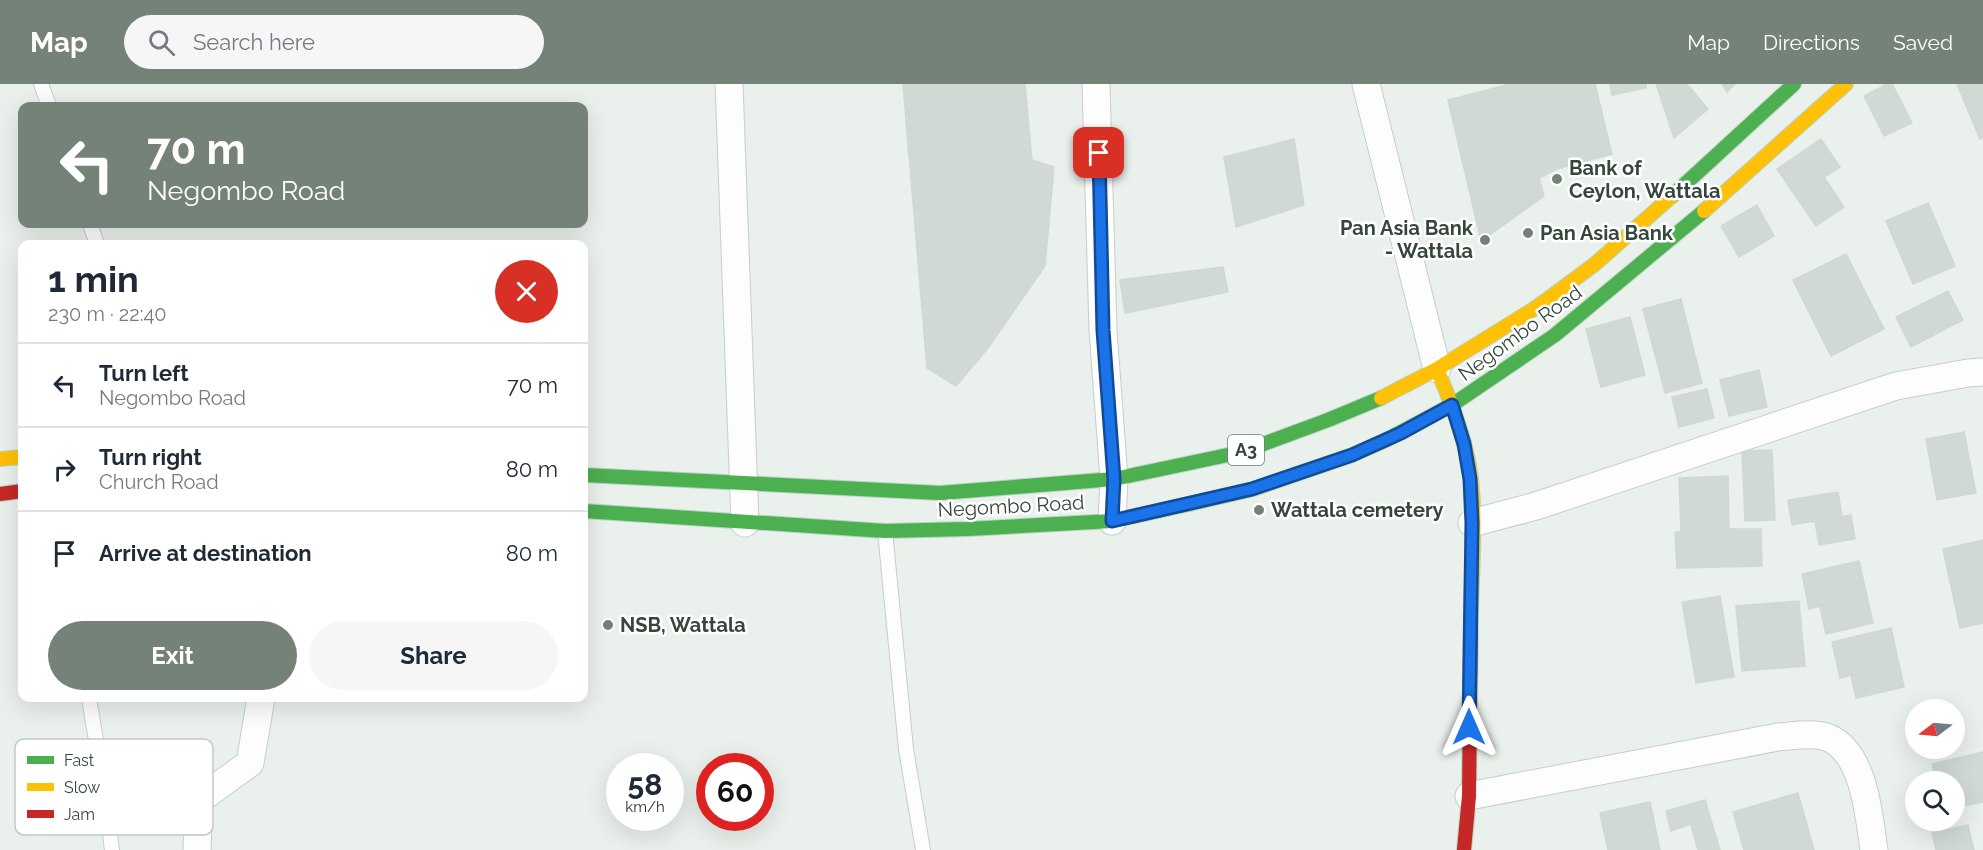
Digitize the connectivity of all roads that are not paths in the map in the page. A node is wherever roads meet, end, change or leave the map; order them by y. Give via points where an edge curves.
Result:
1 (41, 84) edge
2 (729, 84) edge
3 (1096, 84) edge
4 (1366, 84) edge
5 (1794, 84) edge
6 (1846, 84) edge
7 (48, 102) edge
8 (1437, 369) junction
9 (1983, 372) edge
10 (1452, 405) junction
11 (18, 457) edge
12 (0, 459) edge
13 (588, 475) edge
14 (1114, 479) junction
15 (745, 483) junction
16 (18, 492) edge
17 (0, 494) edge
18 (588, 511) edge
19 (1112, 521) junction
20 (745, 523) junction
21 (1472, 523) junction
22 (885, 531) junction
23 (90, 702) edge
24 (260, 702) edge
25 (96, 739) edge
26 (213, 790) edge
27 (1469, 796) junction
28 (110, 835) edge
29 (198, 835) edge
30 (112, 850) edge
31 (197, 850) edge
32 (923, 850) edge
33 (1464, 850) edge
34 (1874, 850) edge

1 - 7 lane
2 - 15 street
3 - 14 street via 1103,330
4 - 8 street
5 - 8 main road, Negombo Road / A3 via 1595,264 1538,307
6 - 10 main road, Negombo Road / A3 via 1612,289 1554,335
8 - 10 main road
8 - 14 main road, Negombo Road / A3 via 1385,396 1242,452
9 - 21 street via 1896,386 1536,506
10 - 19 main road, Negombo Road / A3 via 1341,459 1252,489
10 - 21 main road via 1470,479
11 - 12 main road
13 - 15 main road, Negombo Road / A3
14 - 15 main road, Negombo Road / A3 via 940,493
14 - 19 street
15 - 20 street
16 - 17 main road
18 - 20 main road, Negombo Road / A3
19 - 22 main road, Negombo Road / A3
20 - 22 main road, Negombo Road / A3
21 - 27 main road
22 - 32 lane via 906,749
23 - 25 lane
24 - 26 street via 250,763
27 - 33 main road
27 - 34 street via 1778,737 1822,736 1841,747 1859,775
28 - 30 lane
29 - 31 street

